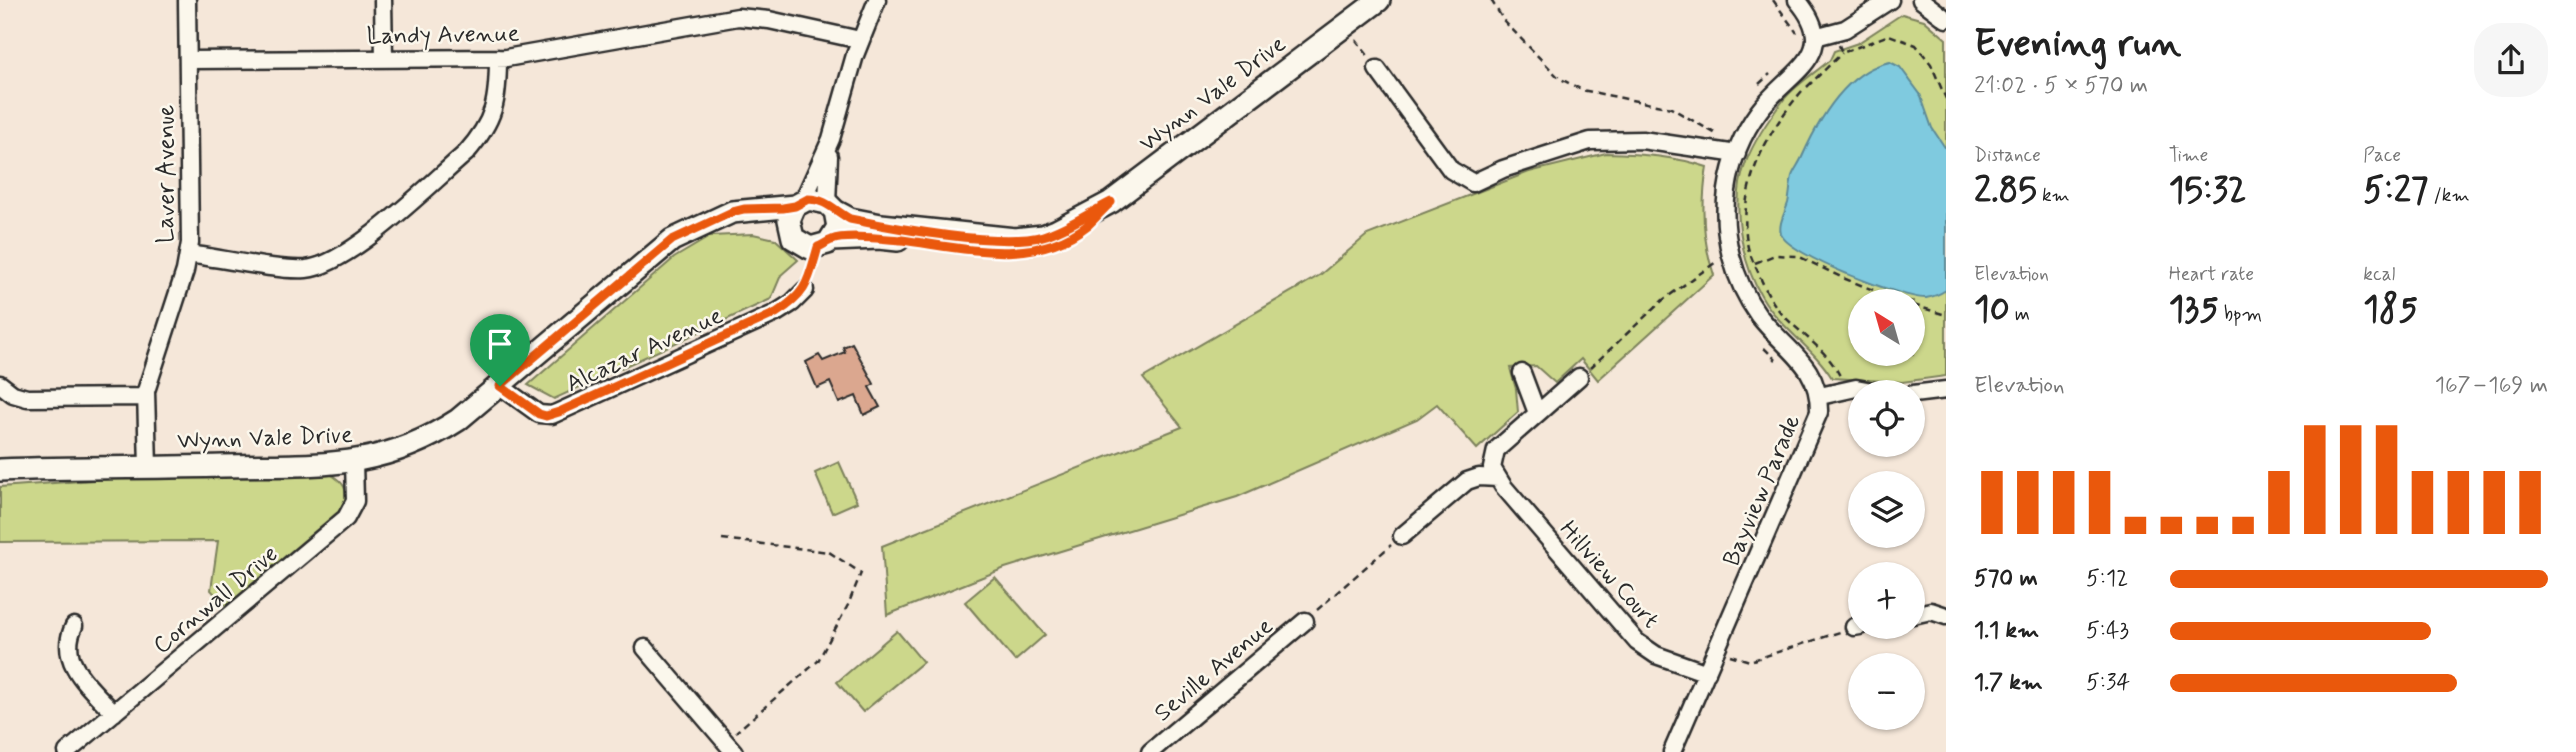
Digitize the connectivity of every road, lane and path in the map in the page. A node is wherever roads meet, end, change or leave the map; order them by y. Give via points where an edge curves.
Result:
1 (187, 0) edge
2 (383, 0) edge
3 (877, 0) edge
4 (1379, 0) edge
5 (1491, 0) edge
6 (1773, 0) edge
7 (1797, 0) edge
8 (1890, 0) edge
9 (1921, 0) edge
10 (1946, 19) edge
11 (1346, 25) junction
12 (1836, 33) junction
13 (1798, 34) dead end
14 (1815, 37) junction
15 (860, 40) junction
16 (1842, 54) junction
17 (384, 58) junction
18 (498, 58) junction
19 (188, 60) junction
20 (1377, 69) joint
21 (1773, 71) dead end
22 (1756, 87) dead end
23 (1946, 99) edge
24 (831, 139) junction
25 (1727, 148) junction
26 (1111, 202) junction
27 (799, 204) junction
28 (831, 207) junction
29 (707, 223) junction
30 (793, 238) junction
31 (831, 240) junction
32 (1713, 252) dead end
33 (1730, 252) junction
34 (188, 254) junction
35 (1715, 262) junction
36 (1755, 264) junction
37 (1719, 274) dead end
38 (1871, 289) edge
39 (805, 290) dead end
40 (1925, 309) edge
41 (1946, 315) edge
42 (1758, 340) dead end
43 (1781, 365) dead end
44 (1522, 373) dead end
45 (1579, 377) joint
46 (0, 384) edge
47 (500, 386) junction
48 (1846, 389) joint
49 (1946, 390) edge
50 (1925, 393) edge
51 (1820, 396) junction
52 (146, 397) junction
53 (1537, 413) junction
54 (354, 461) junction
55 (148, 468) junction
56 (0, 470) edge
57 (1498, 478) junction
58 (1402, 536) joint
59 (722, 539) dead end
60 (1925, 612) edge
61 (1946, 616) edge
62 (1305, 621) joint
63 (74, 626) dead end
64 (1848, 630) edge
65 (645, 648) dead end
66 (1716, 651) junction
67 (1707, 673) junction
68 (114, 713) junction
69 (729, 747) edge
70 (68, 752) edge
71 (1150, 752) edge
72 (1672, 752) edge

1 - 19 street, Laver Avenue
2 - 17 street
3 - 15 street
4 - 11 main road, Wynn Vale Drive
5 - 25 path via 1504,21 1559,78 1582,90 1671,108
6 - 13 path
7 - 14 street via 1807,12
8 - 12 street
9 - 10 street
11 - 20 path
11 - 26 main road, Wynn Vale Drive
12 - 14 street
12 - 16 path
14 - 25 street, Bayview Parade via 1810,60
15 - 18 street, Landy Avenue via 769,20 738,18
15 - 24 street
16 - 23 path via 1889,35 1916,45 1931,64
16 - 36 path via 1794,101 1756,160 1746,203 1747,243
17 - 18 street, Landy Avenue
17 - 19 street, Landy Avenue
18 - 34 street via 496,101 479,138 364,240 332,261 306,269
19 - 34 street, Laver Avenue
20 - 25 street via 1451,170 1472,183 1590,141
21 - 22 path
24 - 27 street
24 - 28 street
25 - 33 street, Bayview Parade via 1725,209
26 - 28 main road, Wynn Vale Drive via 1049,233 1015,239 881,225 850,219
26 - 31 main road, Wynn Vale Drive via 1088,225 1040,249 1002,252 879,238
27 - 28 main road via 817,199
27 - 29 main road, Wynn Vale Drive via 744,209
27 - 30 main road via 789,220
28 - 31 main road via 838,227
29 - 30 main road, Wynn Vale Drive via 762,222
29 - 47 main road, Wynn Vale Drive via 663,247
30 - 31 main road via 810,248
32 - 35 path
33 - 35 path
33 - 51 street, Bayview Parade via 1749,301 1808,368
34 - 52 street, Laver Avenue
35 - 37 path
35 - 45 path via 1663,300
36 - 38 path via 1775,255 1798,256
36 - 48 path via 1780,312 1832,361
39 - 47 street, Alcazar Avenue via 776,313 552,415 539,414
40 - 41 path
42 - 43 path
44 - 53 street
45 - 53 street
46 - 52 street via 27,398
47 - 54 main road, Wynn Vale Drive via 430,437
48 - 51 street
49 - 50 street
51 - 66 street, Bayview Parade via 1818,416
52 - 55 street, Laver Avenue
53 - 57 street via 1496,450 1492,468
54 - 55 main road, Wynn Vale Drive
54 - 68 street, Cornwall Drive via 355,501 346,518
55 - 56 main road, Wynn Vale Drive
57 - 58 street via 1467,481
57 - 67 street, Hillview Court via 1637,642 1656,655
58 - 62 path
59 - 69 path via 829,552 862,573 818,661
60 - 61 street
62 - 71 street, Seville Avenue
63 - 68 street via 68,639 71,665
64 - 66 path via 1750,661
65 - 69 street
66 - 67 street, Bayview Parade
67 - 72 street, Bayview Parade
68 - 70 street, Cornwall Drive

